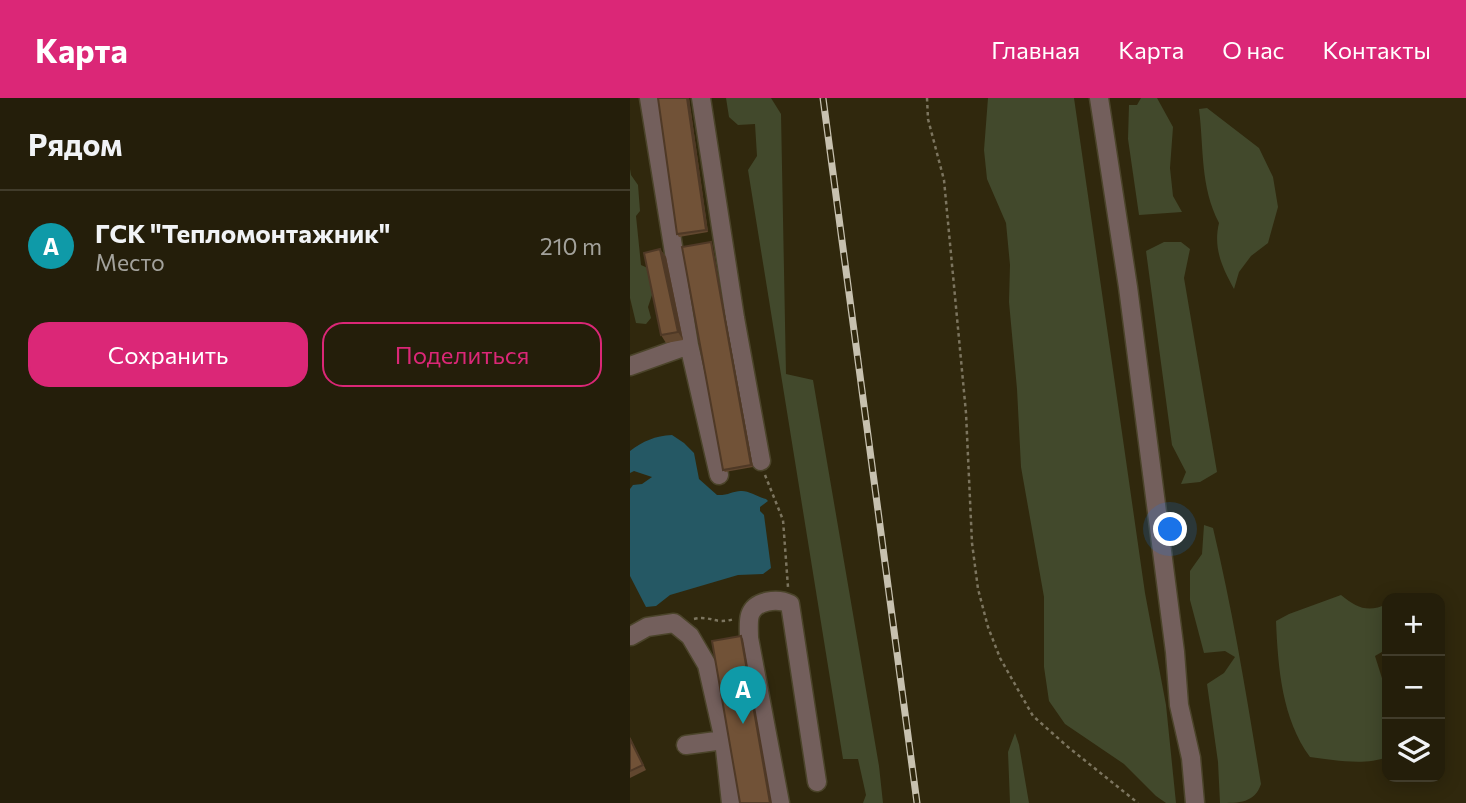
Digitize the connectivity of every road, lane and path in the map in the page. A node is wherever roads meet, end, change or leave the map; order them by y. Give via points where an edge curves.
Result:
1 (649, 98) edge
2 (701, 98) edge
3 (927, 98) edge
4 (1099, 98) edge
5 (689, 345) junction
6 (630, 366) edge
7 (761, 461) joint
8 (719, 475) dead end
9 (790, 604) junction
10 (750, 615) junction
11 (674, 623) junction
12 (631, 636) edge
13 (724, 740) junction
14 (686, 746) dead end
15 (817, 782) dead end
16 (731, 803) edge
17 (780, 803) edge
18 (1138, 803) edge
19 (1195, 803) edge

1 - 5 lane
2 - 7 lane
3 - 18 path via 944,180 966,413 972,543 988,627 1033,716
4 - 19 lane
5 - 6 lane
5 - 8 lane
7 - 9 path via 783,520
9 - 10 lane via 776,600 757,605
9 - 15 lane
10 - 11 path via 720,624 703,617
10 - 17 lane via 749,638
11 - 12 lane via 647,627
11 - 13 lane via 690,636 707,665
13 - 14 lane
13 - 16 lane

